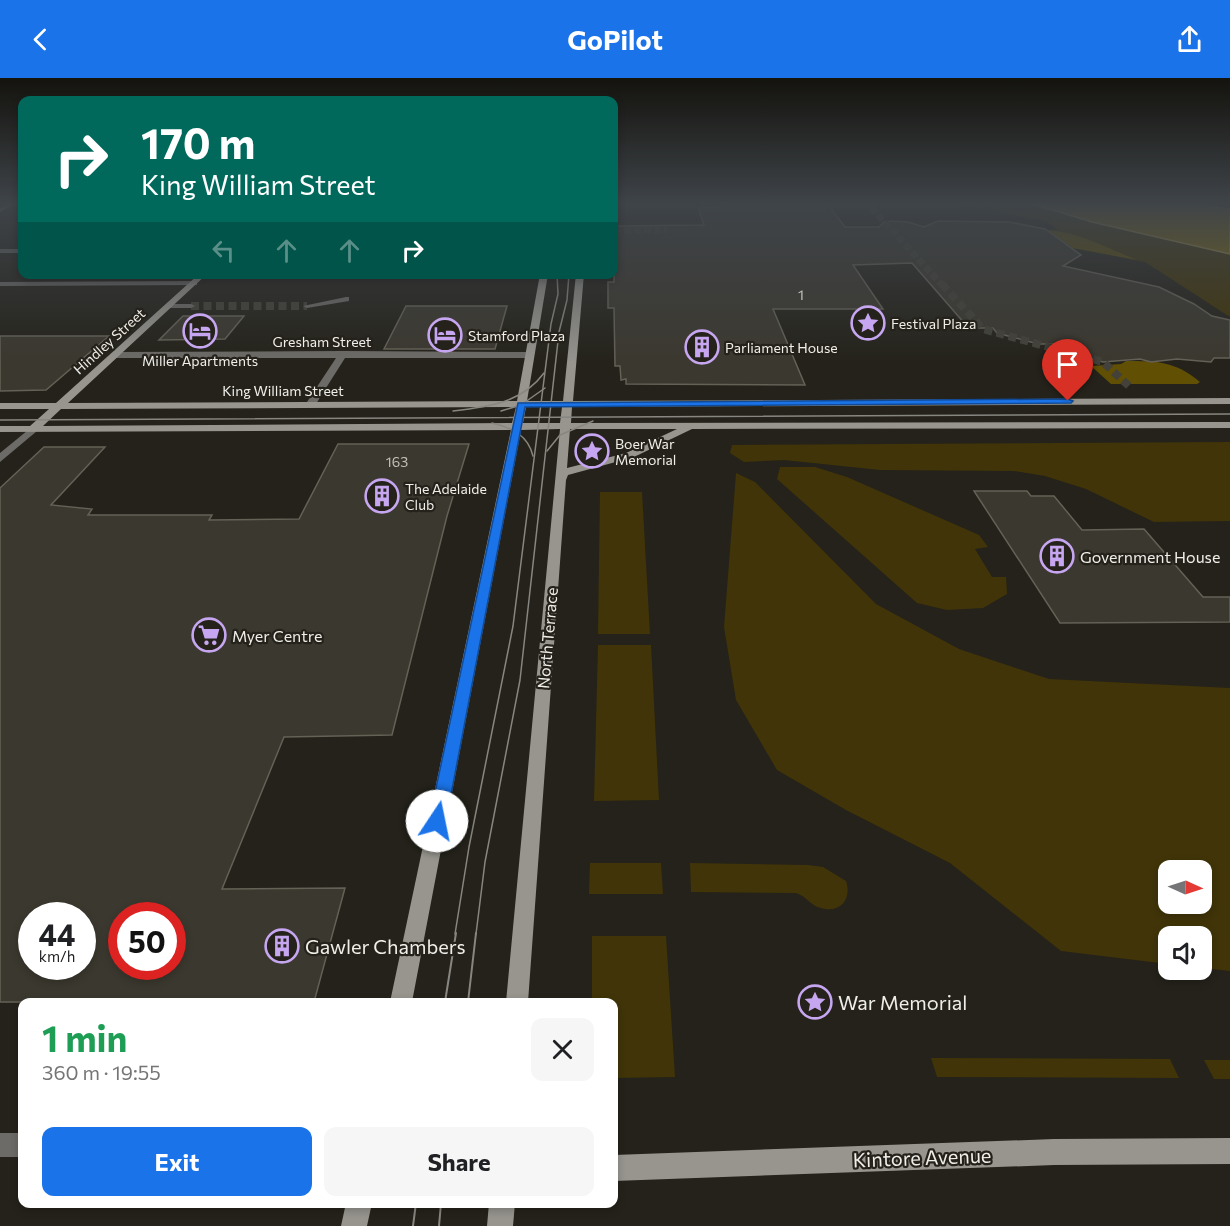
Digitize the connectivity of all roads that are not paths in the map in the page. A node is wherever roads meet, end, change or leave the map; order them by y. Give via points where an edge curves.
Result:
1 (198, 279) edge
2 (543, 279) edge
3 (580, 279) edge
4 (194, 283) junction
5 (0, 284) edge
6 (346, 299) dead end
7 (169, 306) junction
8 (191, 306) tunnel mouth
9 (308, 306) tunnel mouth
10 (343, 354) junction
11 (115, 355) junction
12 (530, 355) junction
13 (1102, 401) junction
14 (1230, 401) edge
15 (310, 405) junction
16 (521, 405) junction
17 (567, 405) junction
18 (0, 406) edge
19 (58, 406) junction
20 (703, 425) junction
21 (1230, 425) edge
22 (1128, 426) junction
23 (516, 427) junction
24 (565, 427) junction
25 (0, 429) edge
26 (33, 429) junction
27 (0, 459) edge
28 (560, 480) junction
29 (402, 998) edge
30 (517, 998) edge
31 (18, 1144) edge
32 (0, 1145) edge
33 (1230, 1150) edge
34 (618, 1168) edge
35 (358, 1208) edge
36 (502, 1208) edge
37 (354, 1226) edge
38 (500, 1226) edge

1 - 4 main road, Hindley Street
2 - 12 main road
3 - 17 main road, North Terrace
4 - 5 street
4 - 7 main road, Hindley Street
6 - 9 street
7 - 8 street
7 - 11 main road, Hindley Street
10 - 11 street, Gresham Street
10 - 12 street, Gresham Street
10 - 15 street
11 - 19 main road, Hindley Street
12 - 16 main road
13 - 14 main road, King William Street
13 - 17 main road, King William Street
13 - 22 main road
15 - 16 main road, King William Street
15 - 19 main road, King William Street
16 - 17 main road, King William Street
16 - 23 main road
17 - 24 main road, North Terrace
18 - 19 main road, King William Street
19 - 26 main road, Hindley Street
20 - 22 main road
20 - 24 main road
20 - 28 main road via 681,430 630,455 571,470
21 - 22 main road
23 - 24 main road
23 - 26 main road
23 - 29 main road
24 - 28 main road, North Terrace
25 - 26 main road
26 - 27 street
28 - 30 main road, North Terrace
31 - 32 street
33 - 34 main road, Kintore Avenue via 1054,1152
35 - 37 main road
36 - 38 main road

